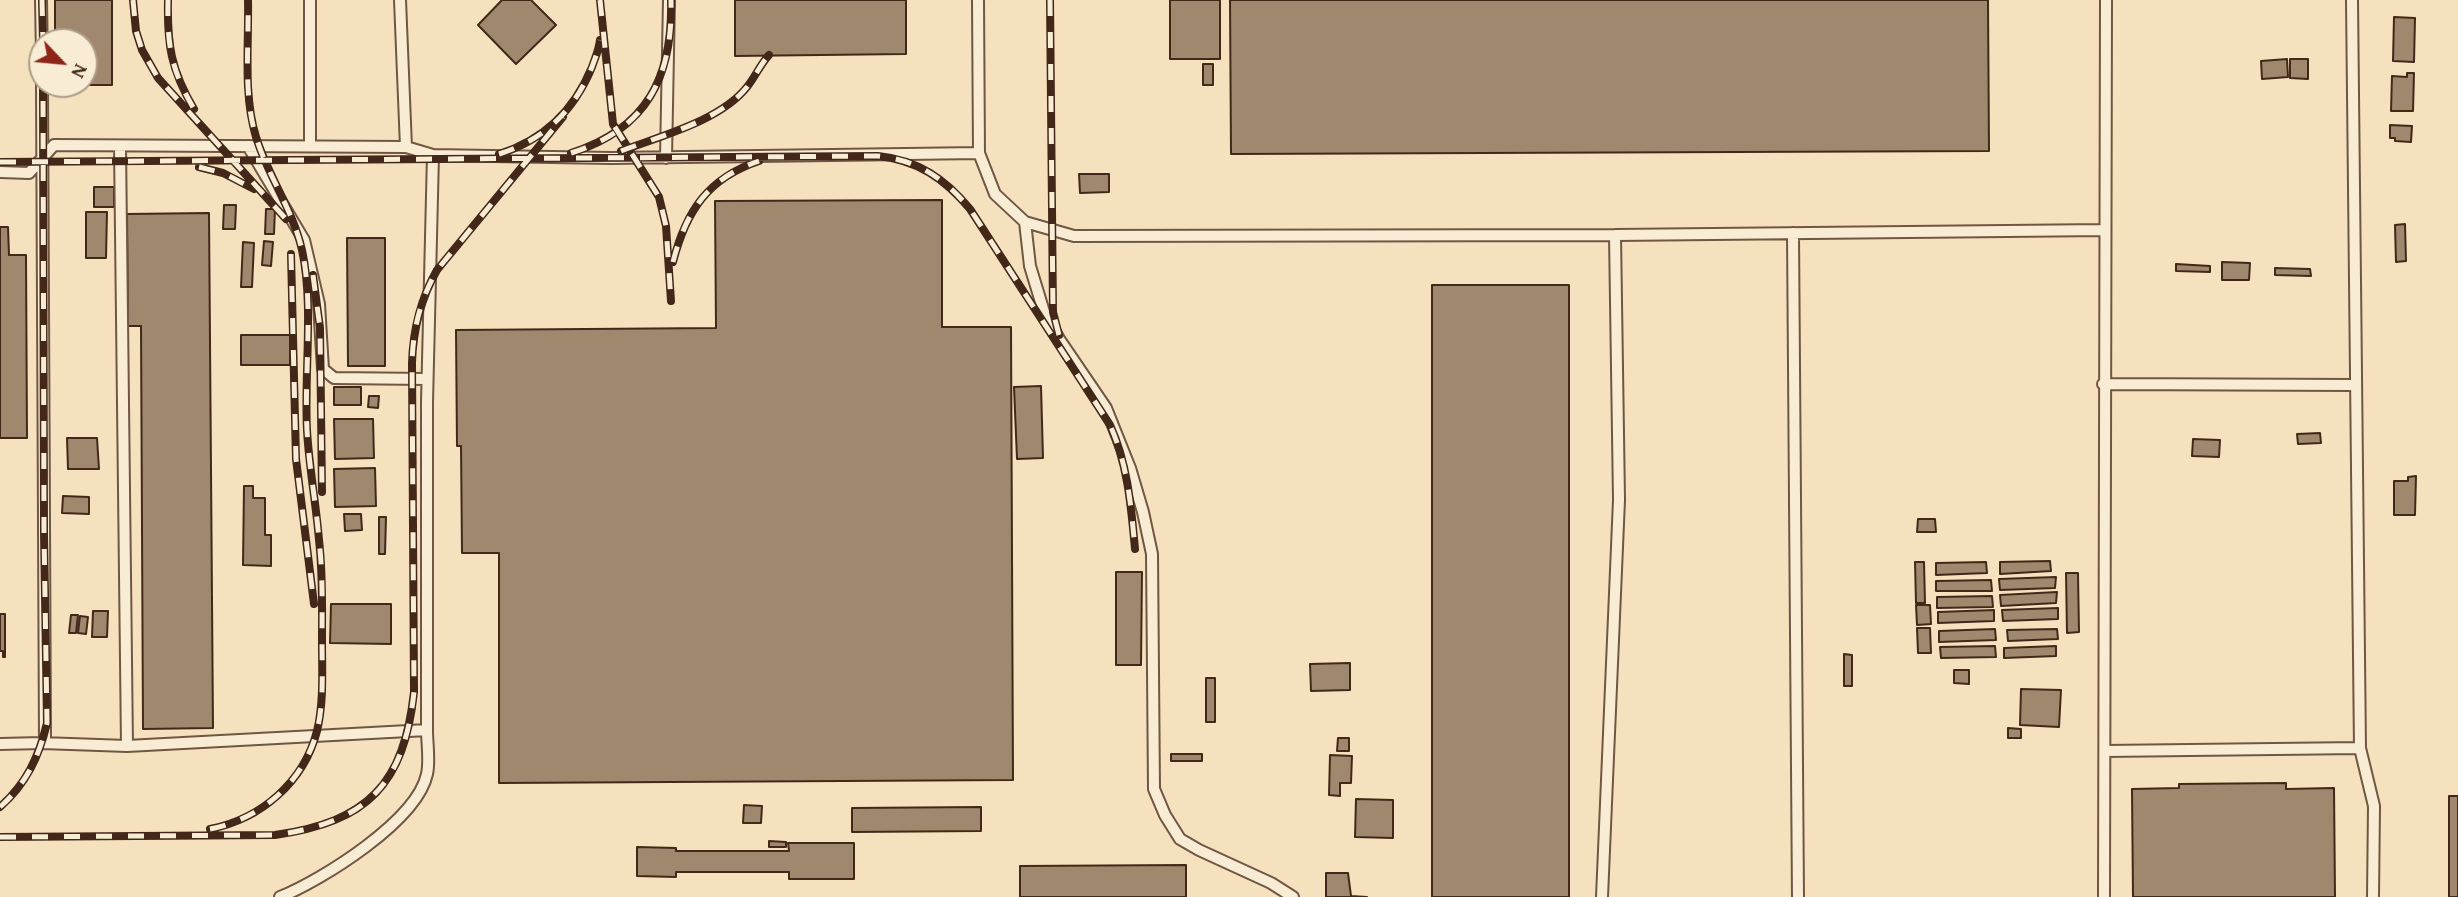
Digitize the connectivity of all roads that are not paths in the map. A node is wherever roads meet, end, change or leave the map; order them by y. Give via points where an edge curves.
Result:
1 (41, 0) edge
2 (310, 0) edge
3 (400, 0) edge
4 (669, 0) edge
5 (978, 0) edge
6 (2106, 0) edge
7 (2352, 0) edge
8 (41, 28) edge
9 (42, 98) edge
10 (120, 146) junction
11 (248, 146) junction
12 (310, 146) junction
13 (407, 147) junction
14 (979, 152) junction
15 (433, 155) junction
16 (43, 158) junction
17 (666, 158) junction
18 (0, 173) edge
19 (1025, 222) junction
20 (2104, 230) junction
21 (1793, 233) junction
22 (1615, 235) junction
23 (428, 379) junction
24 (2103, 384) junction
25 (2356, 385) junction
26 (427, 730) junction
27 (45, 743) junction
28 (0, 744) edge
29 (127, 746) junction
30 (2360, 748) junction
31 (2105, 751) junction
32 (281, 897) edge
33 (1293, 897) edge
34 (1602, 897) edge
35 (1798, 897) edge
36 (2104, 897) edge
37 (2373, 897) edge

1 - 8 lane
2 - 12 lane
3 - 13 lane
4 - 17 lane
5 - 14 lane
6 - 20 lane
7 - 25 lane
9 - 16 lane
10 - 11 lane
10 - 16 lane via 54,145
10 - 29 lane
11 - 12 lane
11 - 23 lane via 304,240 319,304 324,369 334,378
12 - 13 lane
13 - 15 lane
14 - 17 lane
14 - 19 lane via 995,194
15 - 17 lane
15 - 23 lane
16 - 18 lane via 29,173
16 - 27 lane
19 - 22 lane via 1074,236
19 - 33 lane via 1030,266 1044,312 1106,408 1143,512 1152,554 1154,789 1164,815 1180,838
20 - 21 lane
20 - 24 lane
21 - 22 lane
21 - 35 lane
22 - 34 lane via 1619,500
23 - 26 lane
24 - 25 lane
24 - 31 lane
25 - 30 lane
26 - 29 lane
26 - 32 lane via 427,775 413,801 380,837
27 - 28 lane
27 - 29 lane
30 - 31 lane
30 - 37 lane via 2374,806
31 - 36 lane

